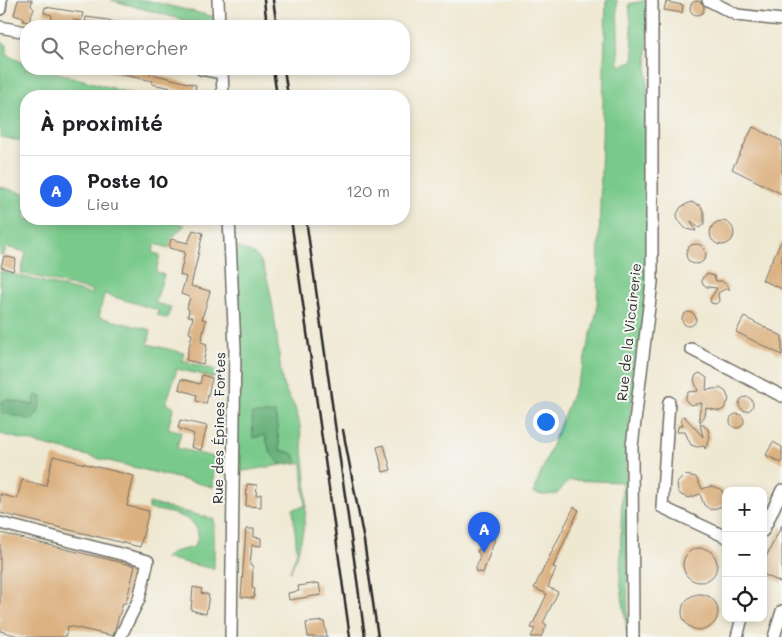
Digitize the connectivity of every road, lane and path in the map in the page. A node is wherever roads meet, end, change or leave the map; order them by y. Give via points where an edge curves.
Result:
1 (1, 0) edge
2 (218, 0) edge
3 (652, 0) edge
4 (708, 0) edge
5 (0, 9) edge
6 (219, 20) edge
7 (782, 20) edge
8 (0, 27) edge
9 (20, 31) edge
10 (222, 75) edge
11 (224, 90) edge
12 (229, 225) edge
13 (691, 349) dead end
14 (782, 396) edge
15 (669, 402) dead end
16 (782, 490) edge
17 (767, 522) edge
18 (0, 523) edge
19 (722, 535) edge
20 (782, 611) edge
21 (741, 622) edge
22 (120, 637) edge
23 (231, 637) edge
24 (633, 637) edge
25 (737, 637) edge
26 (774, 637) edge

1 - 5 street
2 - 6 street
3 - 24 street, Rue de la Vicairerie via 652,282 632,446
4 - 7 street via 737,15
8 - 9 street
10 - 11 street
12 - 23 street, Rue des Épines Fortes via 235,348
13 - 14 street
15 - 19 street via 662,507
16 - 17 street
18 - 22 street via 148,561 139,599
20 - 26 street
21 - 25 street

